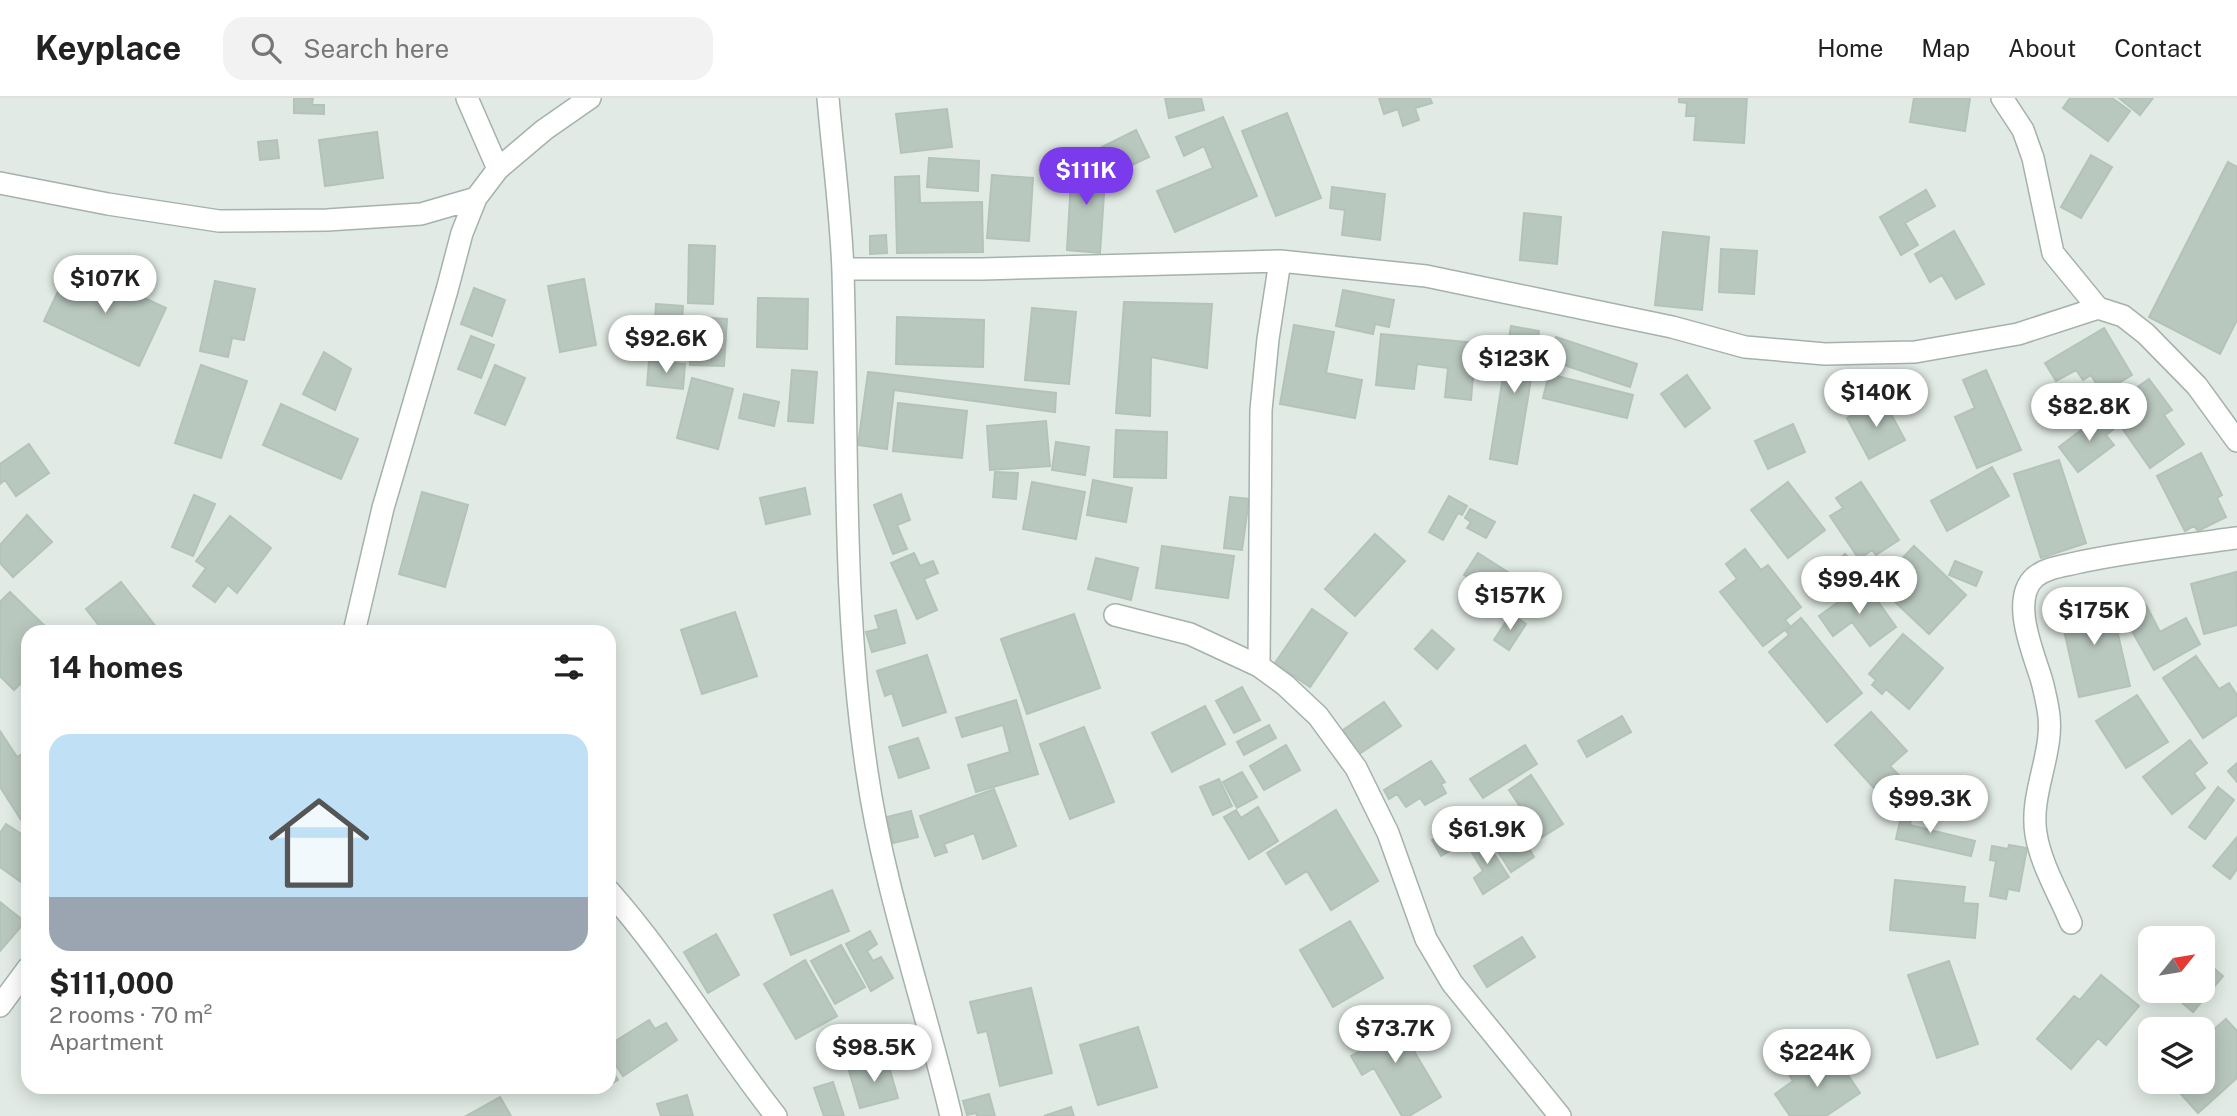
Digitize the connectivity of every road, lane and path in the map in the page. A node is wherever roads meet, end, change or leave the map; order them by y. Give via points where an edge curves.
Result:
1 (467, 98) edge
2 (590, 98) edge
3 (828, 98) edge
4 (2002, 98) edge
5 (498, 169) junction
6 (0, 183) edge
7 (476, 198) junction
8 (1280, 261) junction
9 (843, 269) junction
10 (2098, 307) junction
11 (2237, 441) edge
12 (2237, 538) edge
13 (1115, 615) dead end
14 (356, 625) edge
15 (1259, 666) junction
16 (616, 900) edge
17 (2071, 923) dead end
18 (21, 978) edge
19 (0, 1006) edge
20 (776, 1116) edge
21 (951, 1116) edge
22 (1560, 1116) edge

1 - 5 street
2 - 5 street
3 - 9 street
4 - 10 street via 2023,130 2033,158 2053,253
5 - 7 street
6 - 7 street via 219,220 421,214
7 - 14 street via 383,508
8 - 9 street
8 - 10 street via 1426,276 1745,347 1825,354 1915,352 2018,334
8 - 15 street via 1261,410
9 - 21 street via 845,486 857,691 867,773 901,932
10 - 11 street via 2123,316 2146,334 2197,386
12 - 17 street via 2130,552 2046,570 2027,588 2023,606 2026,627 2050,722 2035,811 2036,834
13 - 15 street via 1190,634
15 - 22 street via 1318,716 1356,768 1388,833 1426,939 1452,983
16 - 20 street
18 - 19 street

